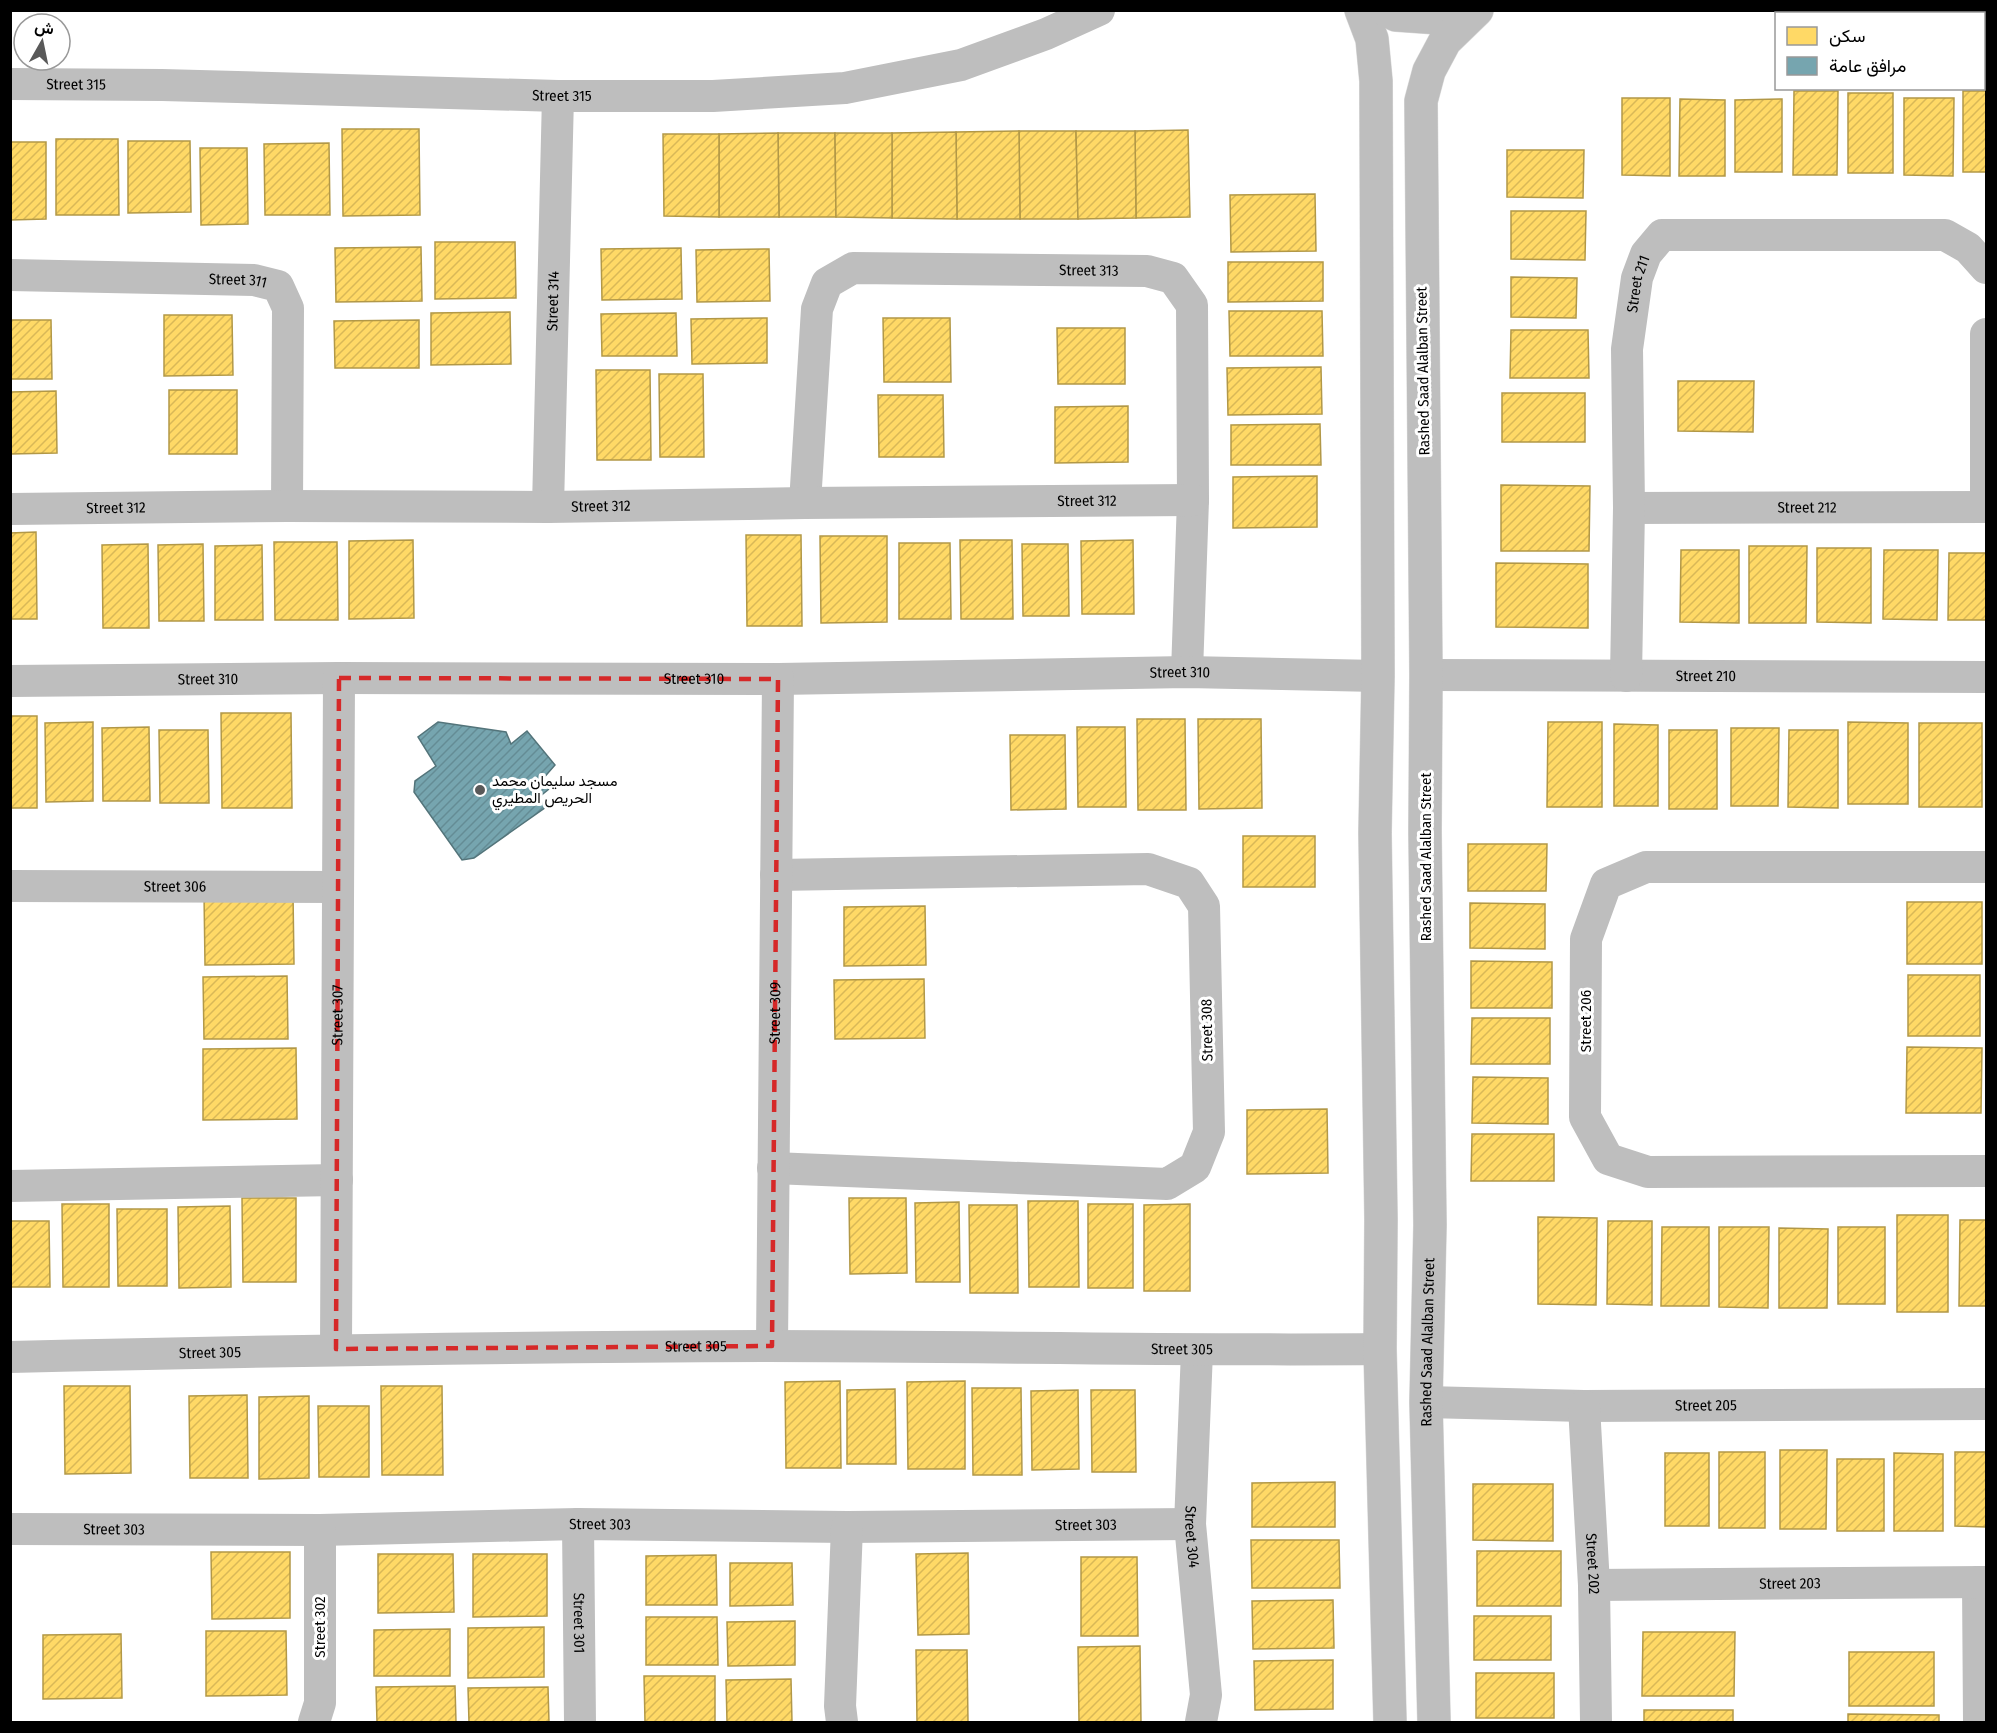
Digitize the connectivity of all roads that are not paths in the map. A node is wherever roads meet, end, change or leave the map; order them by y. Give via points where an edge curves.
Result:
1 (1099, 10) edge
2 (1361, 10) edge
3 (1386, 10) edge
4 (1469, 10) edge
5 (1477, 10) edge
6 (10, 84) edge
7 (558, 96) junction
8 (1986, 268) edge
9 (10, 275) edge
10 (1986, 334) edge
11 (1193, 500) junction
12 (805, 503) junction
13 (287, 506) junction
14 (548, 507) junction
15 (1986, 507) edge
16 (1629, 508) junction
17 (10, 509) edge
18 (1186, 672) junction
19 (1426, 675) junction
20 (1378, 676) junction
21 (1626, 676) junction
22 (1986, 677) edge
23 (339, 678) junction
24 (778, 680) junction
25 (10, 681) edge
26 (1425, 832) junction
27 (1375, 833) junction
28 (1986, 867) edge
29 (776, 875) junction
30 (10, 886) edge
31 (338, 886) junction
32 (773, 1168) junction
33 (1986, 1172) edge
34 (337, 1180) junction
35 (10, 1186) edge
36 (1381, 1219) junction
37 (1430, 1225) junction
38 (772, 1346) junction
39 (336, 1349) junction
40 (1380, 1349) junction
41 (1197, 1351) junction
42 (10, 1357) edge
43 (1426, 1402) junction
44 (1986, 1404) edge
45 (1584, 1406) junction
46 (578, 1524) junction
47 (1190, 1524) junction
48 (847, 1527) junction
49 (10, 1529) edge
50 (320, 1530) junction
51 (1982, 1582) edge
52 (1594, 1586) junction
53 (314, 1722) edge
54 (580, 1722) edge
55 (842, 1722) edge
56 (1201, 1722) edge
57 (1389, 1722) edge
58 (1434, 1722) edge
59 (1596, 1722) edge
60 (1978, 1722) edge

1 - 7 street, Street 315 via 961,65 845,88 713,96
2 - 20 main road via 1372,39 1376,81
3 - 4 main road via 1396,15 1439,18
5 - 19 main road, Rashed Saad Alalban Street via 1445,41 1429,71 1420,101
6 - 7 street, Street 315
7 - 14 street, Street 314
8 - 16 street, Street 211 via 1968,249 1945,235 1662,234 1646,254 1637,278 1627,349
9 - 13 street, Street 311 via 254,280 278,286 288,308
10 - 15 street
11 - 12 street, Street 312
11 - 12 street, Street 313 via 1192,305 1173,278 1147,271 853,268 826,284 817,309
11 - 18 street, Street 313
12 - 14 street, Street 312
13 - 14 street, Street 312
13 - 17 street, Street 312
15 - 16 street, Street 212
16 - 21 street, Street 211
18 - 20 street, Street 310
18 - 24 street, Street 310
19 - 21 street, Street 210
19 - 26 main road, Rashed Saad Alalban Street
20 - 27 main road
21 - 22 street, Street 210
23 - 24 street, Street 310
23 - 25 street, Street 310
23 - 31 street, Street 307
24 - 29 street, Street 309
26 - 27 main road via 1394,826
26 - 37 main road, Rashed Saad Alalban Street
27 - 36 main road
28 - 33 street, Street 206 via 1646,867 1606,884 1586,939 1586,1117 1608,1158 1648,1172
29 - 32 street, Street 309
29 - 32 street, Street 308 via 1148,869 1189,883 1204,906 1209,1132 1196,1167 1167,1184
30 - 31 street, Street 306
31 - 34 street, Street 307
32 - 38 street, Street 309
34 - 35 street
34 - 39 street, Street 307
36 - 37 main road via 1389,1233 1404,1240 1420,1237
36 - 40 main road
37 - 43 main road, Rashed Saad Alalban Street
38 - 39 street, Street 305
38 - 41 street, Street 305
39 - 42 street, Street 305
40 - 41 street, Street 305
40 - 57 main road
41 - 47 street, Street 304
43 - 45 street, Street 205
43 - 58 main road, Rashed Saad Alalban Street
44 - 45 street, Street 205
45 - 52 street, Street 202
46 - 48 street, Street 303
46 - 50 street, Street 303
46 - 54 street, Street 301
47 - 48 street, Street 303
47 - 56 street, Street 304 via 1206,1695
48 - 55 street
49 - 50 street, Street 303
50 - 53 street, Street 302 via 320,1703
51 - 52 street, Street 203
51 - 60 street
52 - 59 street, Street 202

